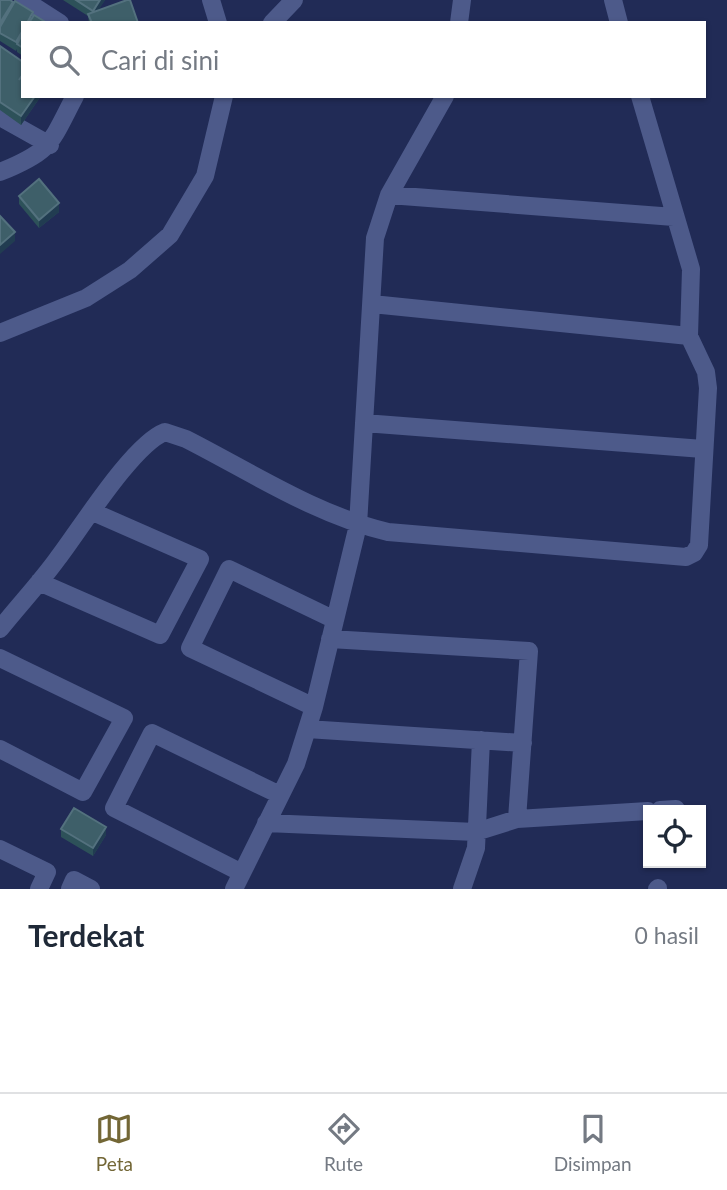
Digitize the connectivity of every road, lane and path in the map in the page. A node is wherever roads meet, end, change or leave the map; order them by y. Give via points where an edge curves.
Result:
1 (24, 0) edge
2 (211, 0) edge
3 (294, 0) edge
4 (461, 0) edge
5 (613, 0) edge
6 (57, 21) edge
7 (217, 21) edge
8 (273, 21) edge
9 (460, 21) edge
10 (618, 21) edge
11 (74, 98) edge
12 (224, 98) edge
13 (444, 98) edge
14 (641, 98) edge
15 (0, 117) edge
16 (50, 145) junction
17 (0, 172) edge
18 (389, 195) junction
19 (674, 216) junction
20 (372, 304) junction
21 (0, 333) edge
22 (689, 336) junction
23 (364, 423) junction
24 (703, 449) junction
25 (93, 512) junction
26 (358, 525) junction
27 (39, 582) junction
28 (335, 620) junction
29 (0, 629) edge
30 (330, 639) junction
31 (0, 658) edge
32 (314, 707) junction
33 (307, 729) junction
34 (481, 740) junction
35 (523, 743) junction
36 (0, 750) edge
37 (280, 795) junction
38 (643, 811) edge
39 (517, 819) junction
40 (266, 823) junction
41 (476, 832) junction
42 (0, 849) edge
43 (238, 881) edge
44 (39, 889) edge
45 (70, 889) edge
46 (91, 889) edge
47 (462, 889) edge

1 - 6 street
2 - 7 street
3 - 8 street
4 - 9 street
5 - 10 street
11 - 16 street
12 - 21 street via 205,176 170,235 130,270 86,298
13 - 18 street
14 - 19 street
15 - 16 street
16 - 17 street via 31,160
18 - 19 street
18 - 20 street via 375,238
19 - 22 street via 691,269
20 - 22 street
20 - 23 street
22 - 24 street via 707,380
23 - 24 street
23 - 26 street
24 - 26 street via 699,545 686,557 439,538
25 - 26 street via 149,440 172,432
25 - 27 street
25 - 27 street via 200,559 160,635
26 - 28 street
27 - 29 street
28 - 30 street
28 - 32 street via 229,569 190,648
30 - 32 street
30 - 35 street via 529,650
31 - 36 street via 124,718 83,792
32 - 33 street
33 - 34 street
33 - 37 street
34 - 35 street
34 - 41 street
35 - 39 street
37 - 40 street
37 - 43 street via 152,733 114,808
38 - 39 street
39 - 41 street
40 - 41 street
40 - 43 street
41 - 47 street
42 - 44 street via 47,872
45 - 46 street via 74,880

